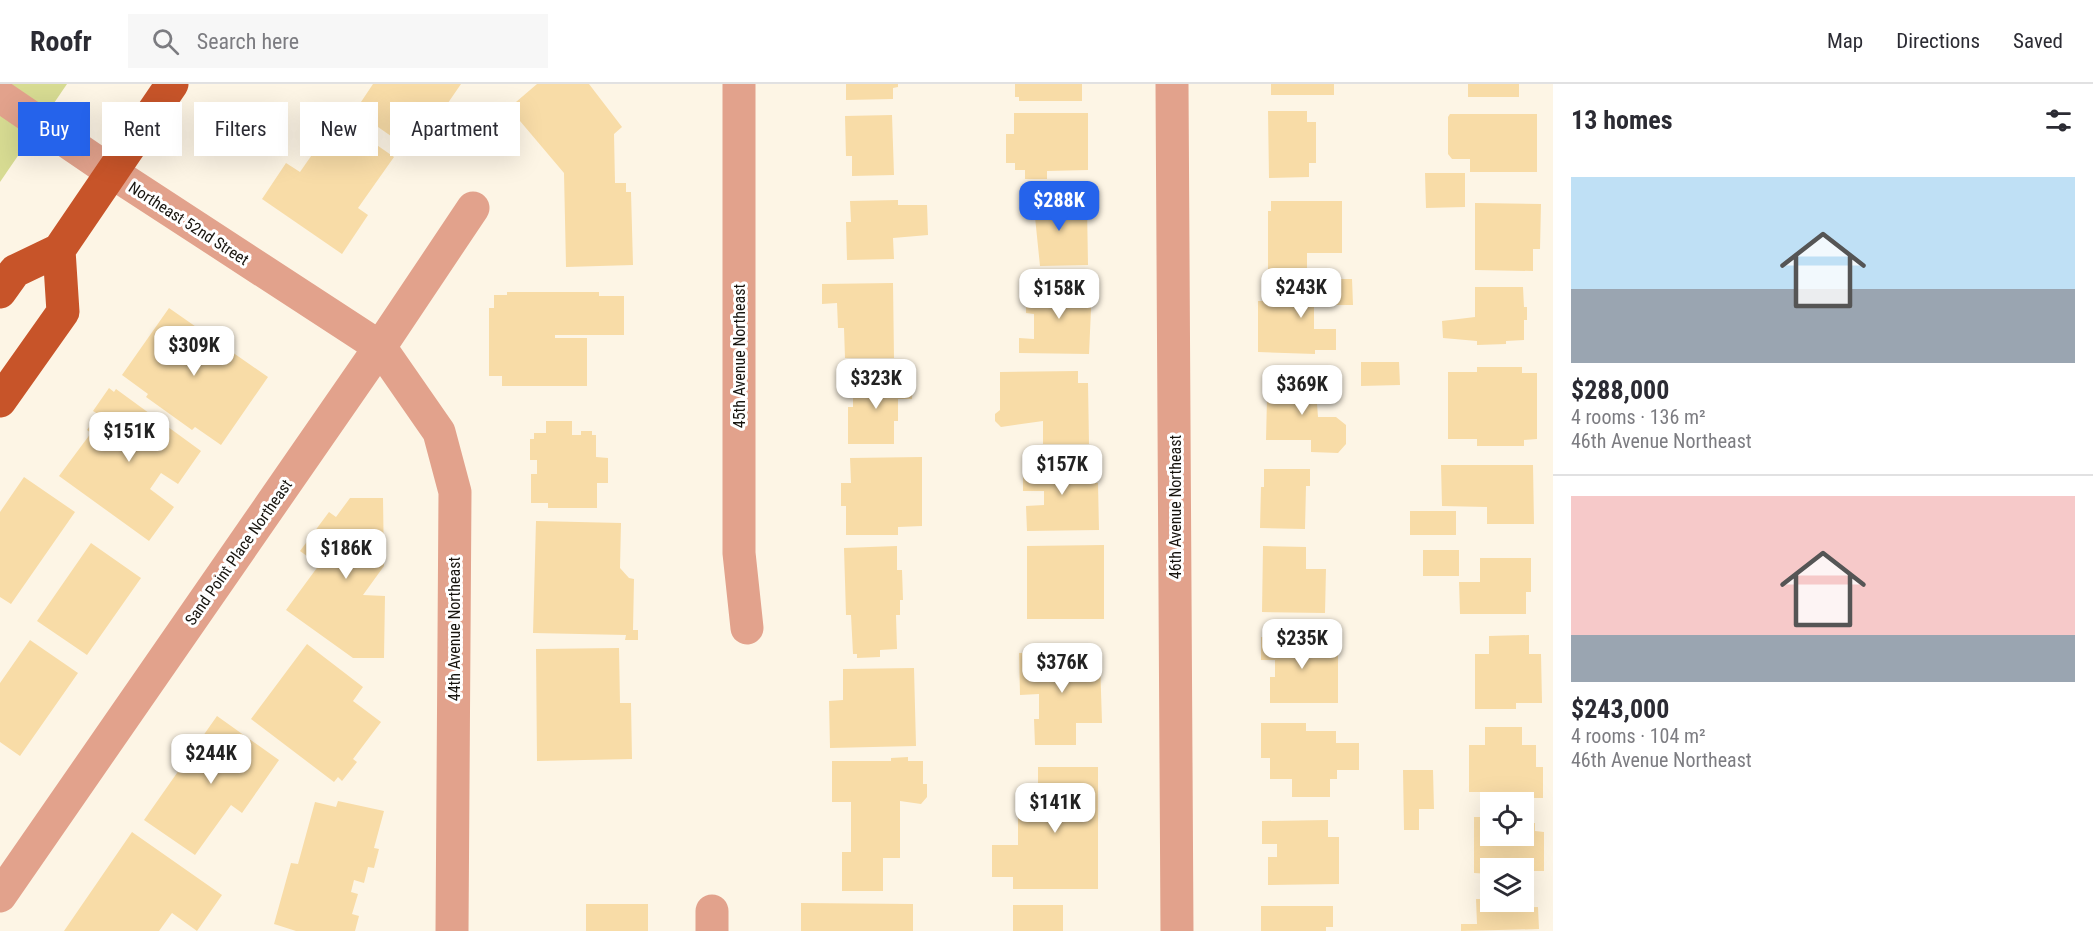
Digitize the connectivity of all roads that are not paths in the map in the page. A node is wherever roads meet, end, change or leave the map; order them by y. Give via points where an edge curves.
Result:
1 (172, 84) edge
2 (739, 84) edge
3 (1172, 84) edge
4 (0, 96) edge
5 (113, 173) junction
6 (473, 208) dead end
7 (59, 250) junction
8 (0, 292) edge
9 (380, 347) junction
10 (0, 401) edge
11 (747, 628) dead end
12 (0, 896) edge
13 (452, 931) edge
14 (1178, 931) edge

1 - 5 main road
2 - 11 street, 45th Avenue Northeast via 739,553
3 - 14 street, 46th Avenue Northeast
4 - 5 street, Northeast 52nd Street
5 - 7 main road
5 - 9 street, Northeast 52nd Street
6 - 9 street, Sand Point Place Northeast
7 - 8 main road via 15,271
7 - 10 main road via 63,312
9 - 12 street, Sand Point Place Northeast
9 - 13 street, 44th Avenue Northeast via 439,432 455,492

